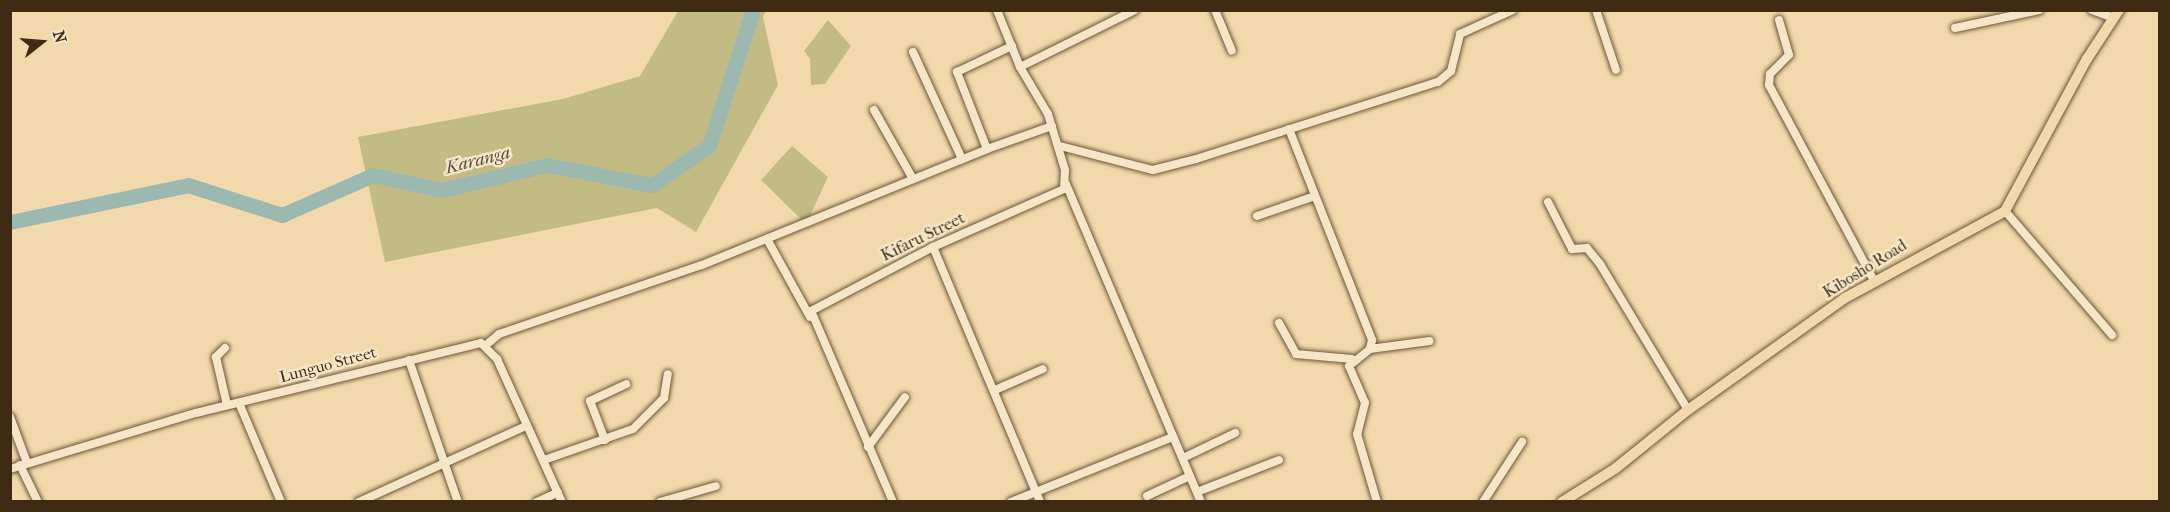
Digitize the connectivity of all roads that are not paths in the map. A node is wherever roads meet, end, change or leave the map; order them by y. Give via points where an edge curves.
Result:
1 (997, 10) edge
2 (1135, 10) edge
3 (1215, 10) edge
4 (1513, 10) edge
5 (1596, 10) edge
6 (2038, 10) edge
7 (2092, 10) edge
8 (2117, 14) edge
9 (1779, 20) dead end
10 (1955, 28) dead end
11 (1012, 46) junction
12 (1232, 51) dead end
13 (913, 52) dead end
14 (1020, 67) junction
15 (1616, 70) dead end
16 (874, 110) dead end
17 (1052, 126) junction
18 (1289, 129) junction
19 (1060, 146) junction
20 (987, 149) junction
21 (962, 159) junction
22 (913, 179) junction
23 (1066, 184) junction
24 (1315, 196) junction
25 (1548, 202) dead end
26 (2005, 211) junction
27 (1257, 216) dead end
28 (767, 238) junction
29 (933, 247) junction
30 (1874, 281) junction
31 (810, 317) junction
32 (1279, 323) dead end
33 (2112, 335) dead end
34 (1429, 341) dead end
35 (486, 345) junction
36 (225, 348) dead end
37 (1370, 349) junction
38 (1352, 359) junction
39 (409, 360) junction
40 (1043, 369) dead end
41 (668, 374) dead end
42 (626, 384) dead end
43 (995, 390) junction
44 (905, 397) dead end
45 (239, 403) junction
46 (227, 405) junction
47 (1688, 410) junction
48 (10, 417) edge
49 (526, 426) junction
50 (1235, 433) dead end
51 (1173, 437) junction
52 (605, 440) junction
53 (1522, 442) dead end
54 (868, 447) junction
55 (1183, 458) junction
56 (446, 460) junction
57 (544, 460) junction
58 (1279, 460) dead end
59 (23, 464) junction
60 (10, 469) edge
61 (1190, 476) junction
62 (716, 486) dead end
63 (1038, 489) junction
64 (558, 492) junction
65 (1197, 492) junction
66 (1148, 496) dead end
67 (668, 500) edge
68 (38, 501) edge
69 (281, 501) edge
70 (358, 501) edge
71 (458, 501) edge
72 (537, 501) edge
73 (562, 501) edge
74 (893, 501) edge
75 (1011, 501) edge
76 (1040, 501) edge
77 (1201, 501) edge
78 (1377, 501) edge
79 (1483, 501) edge
80 (1562, 501) edge

1 - 11 street
2 - 14 street
3 - 12 street
4 - 18 street via 1460,34 1445,78
5 - 15 street
6 - 10 street
7 - 8 street
8 - 26 main road
9 - 30 street via 1789,55 1770,74 1769,85
11 - 14 street
11 - 20 street via 957,72
13 - 21 street
14 - 17 street
16 - 22 street
17 - 19 street
17 - 20 street, Lunguo Street
18 - 19 street via 1153,170
18 - 24 street
19 - 23 street
20 - 21 street, Lunguo Street
21 - 22 street, Lunguo Street
22 - 28 street, Lunguo Street
23 - 29 street, Kifaru Street via 1058,193
23 - 51 street
24 - 27 street
24 - 37 street via 1369,331
25 - 47 street via 1572,249 1587,248 1600,264
26 - 30 main road, Kibosho Road
26 - 33 street
28 - 31 street via 793,294
28 - 35 street, Lunguo Street via 702,266 499,334
29 - 31 street, Kifaru Street via 822,303
29 - 43 street
30 - 47 main road, Kibosho Road
31 - 54 street
32 - 38 street via 1296,354
34 - 37 street
35 - 39 street, Lunguo Street
35 - 49 street
36 - 46 street via 216,357
37 - 38 street
38 - 78 street via 1349,370 1366,407 1357,434
39 - 45 street, Lunguo Street
39 - 56 street
40 - 43 street
41 - 52 street via 668,389 645,420
42 - 52 street via 590,402
43 - 63 street
44 - 54 street
45 - 46 street, Lunguo Street
45 - 69 street
46 - 59 street, Lunguo Street
47 - 80 main road, Kibosho Road via 1616,468
48 - 59 street
49 - 56 street
49 - 57 street
50 - 55 street
51 - 55 street
51 - 63 street
52 - 57 street
53 - 79 street
54 - 74 street
55 - 61 street
56 - 70 street
56 - 71 street
57 - 64 street
58 - 65 street
59 - 60 street, Lunguo Street
59 - 68 street
61 - 65 street
61 - 66 street
62 - 67 street
63 - 75 street
63 - 76 street
64 - 72 street
64 - 73 street
65 - 77 street

